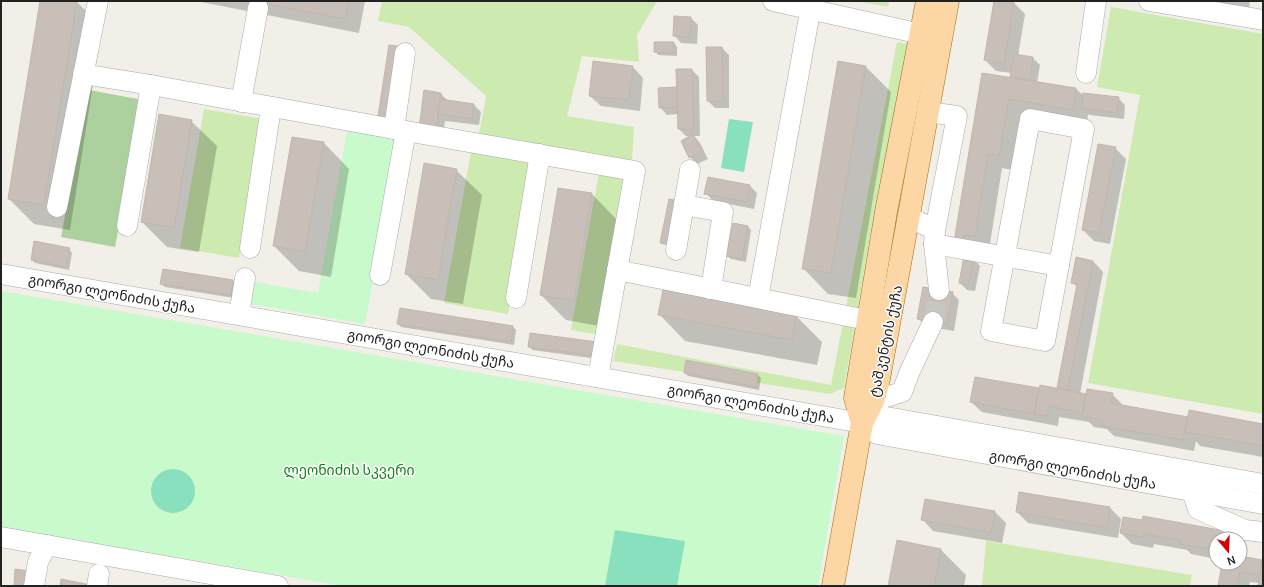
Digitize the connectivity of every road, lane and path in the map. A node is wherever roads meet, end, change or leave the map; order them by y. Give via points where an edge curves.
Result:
1 (98, 1) edge
2 (773, 1) edge
3 (927, 1) edge
4 (948, 1) edge
5 (1096, 1) edge
6 (1149, 1) edge
7 (811, 5) edge
8 (258, 8) dead end
9 (1263, 20) edge
10 (921, 34) junction
11 (406, 53) dead end
12 (83, 74) junction
13 (1086, 74) dead end
14 (151, 85) junction
15 (241, 102) junction
16 (271, 107) junction
17 (928, 112) junction
18 (400, 130) junction
19 (540, 154) junction
20 (690, 170) dead end
21 (684, 205) junction
22 (57, 207) dead end
23 (909, 217) junction
24 (127, 226) dead end
25 (934, 237) junction
26 (250, 248) dead end
27 (676, 250) dead end
28 (1005, 257) junction
29 (1059, 266) junction
30 (617, 270) junction
31 (1, 274) edge
32 (380, 275) dead end
33 (245, 278) dead end
34 (711, 289) junction
35 (939, 290) tunnel mouth
36 (516, 298) dead end
37 (758, 298) junction
38 (239, 315) junction
39 (867, 320) junction
40 (933, 322) tunnel mouth
41 (598, 377) junction
42 (873, 401) junction
43 (862, 423) junction
44 (1192, 472) junction
45 (1263, 484) edge
46 (1192, 491) junction
47 (1263, 504) edge
48 (1263, 532) edge
49 (1, 537) edge
50 (47, 545) junction
51 (243, 583) edge
52 (34, 586) edge
53 (278, 586) edge
54 (832, 586) edge

1 - 12 street
2 - 7 street
3 - 10 main road, ტაშკენტის ქუჩა
4 - 17 main road, ტაშკენტის ქუჩა
5 - 13 street
6 - 9 street
7 - 10 street
7 - 37 street
8 - 15 street
10 - 39 main road, ტაშკენტის ქუჩა
11 - 18 street
12 - 14 street
12 - 22 street
14 - 15 street
14 - 24 street
15 - 16 street
16 - 18 street
16 - 26 street
17 - 23 main road, ტაშკენტის ქუჩა
17 - 25 street via 957,116
18 - 19 street
18 - 32 street
19 - 30 street via 635,171
19 - 36 street
20 - 21 street
21 - 27 street
21 - 34 street via 724,212
23 - 25 street
23 - 42 main road, ტაშკენტის ქუჩა
25 - 28 street
25 - 35 street
28 - 29 street
28 - 29 street via 991,331 1045,341
28 - 29 street via 1030,119 1084,129
30 - 34 street
30 - 41 street
31 - 38 street, გიორგი ლეონიძის ქუჩა
33 - 38 street
34 - 37 street
37 - 39 street
38 - 41 street, გიორგი ლეონიძის ქუჩა
39 - 43 main road, ტაშკენტის ქუჩა via 854,398
40 - 42 street via 902,392
41 - 43 street, გიორგი ლეონიძის ქუჩა
42 - 43 main road, ტაშკენტის ქუჩა
43 - 44 street, გიორგი ლეონიძის ქუჩა via 881,416
43 - 46 street, გიორგი ლეონიძის ქუჩა via 877,434
43 - 54 main road
44 - 45 street, გიორგი ლეონიძის ქუჩა
44 - 46 street
46 - 47 street, გიორგი ლეონიძის ქუჩა
46 - 48 street via 1198,509 1245,530
49 - 50 street
50 - 51 street
50 - 52 street via 38,562
51 - 53 street

